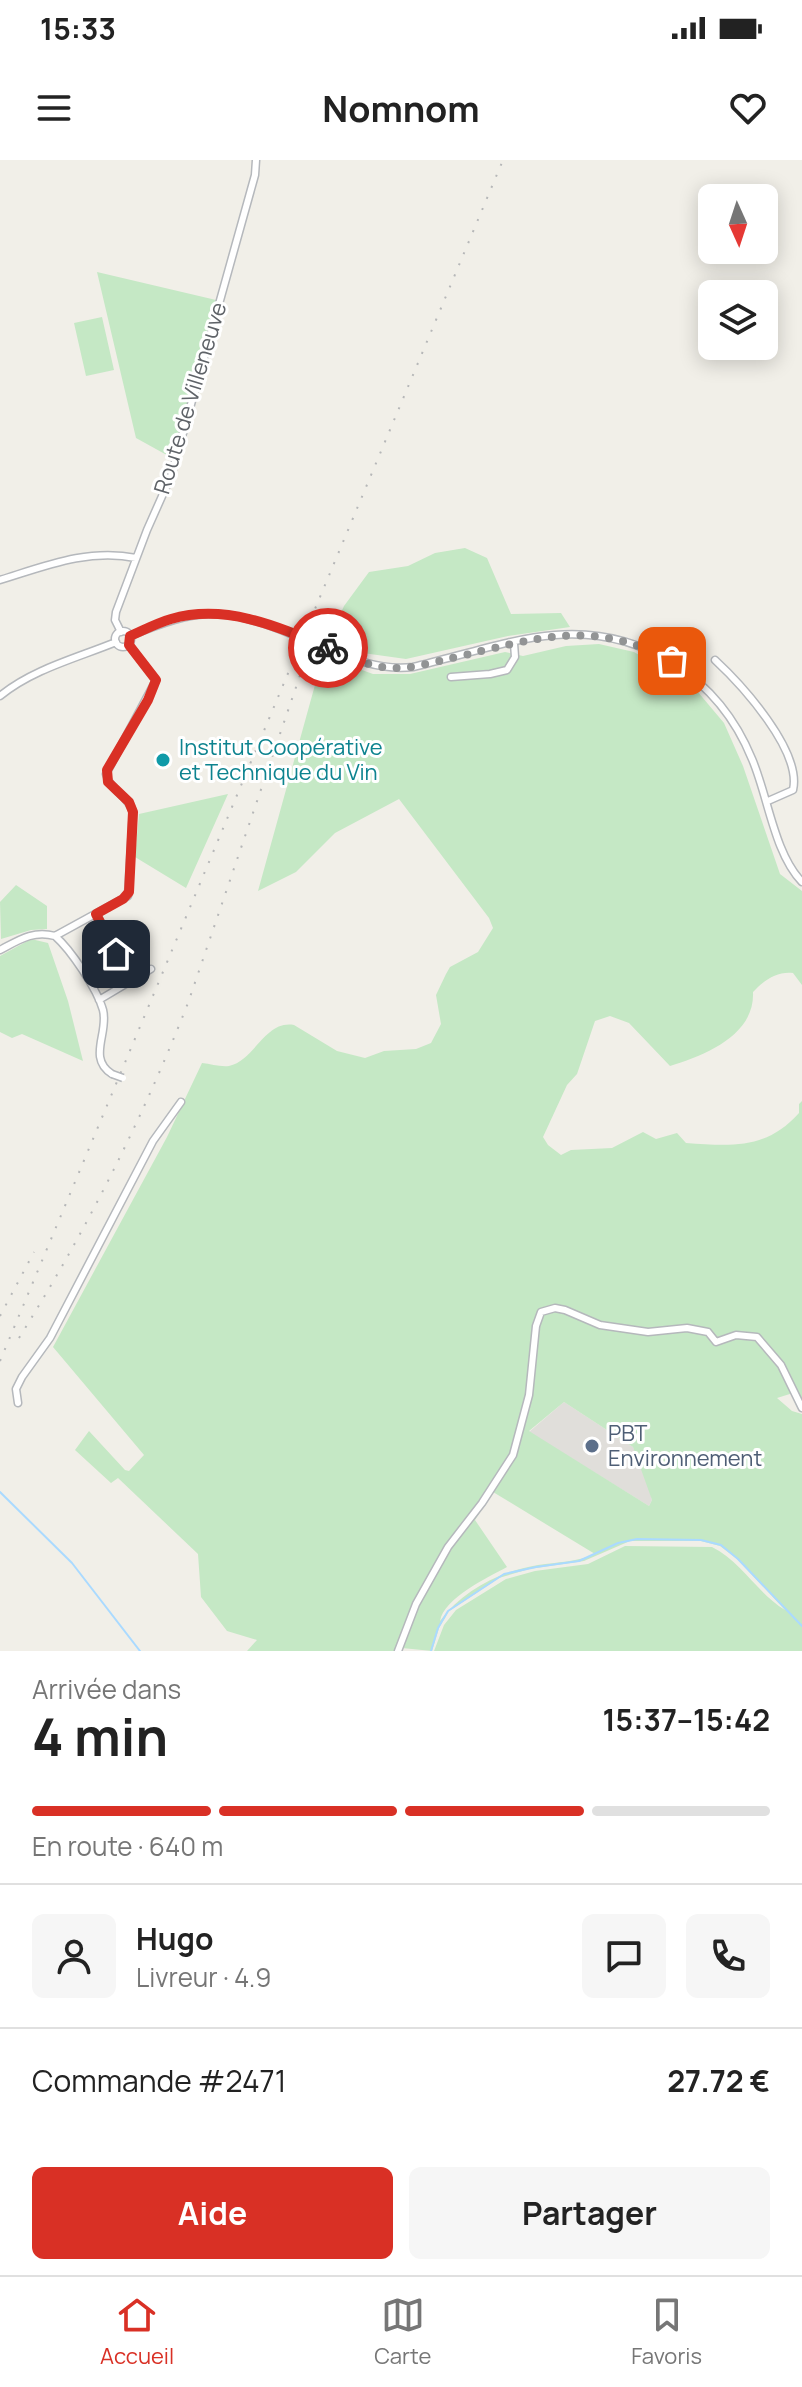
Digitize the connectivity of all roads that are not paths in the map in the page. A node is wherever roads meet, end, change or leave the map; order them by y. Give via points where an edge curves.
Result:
1 (256, 160) edge
2 (136, 558) junction
3 (0, 580) edge
4 (121, 632) junction
5 (130, 636) junction
6 (116, 642) junction
7 (514, 643) junction
8 (129, 645) junction
9 (715, 660) dead end
10 (451, 677) dead end
11 (0, 696) edge
12 (768, 801) junction
13 (802, 882) edge
14 (96, 914) junction
15 (55, 936) junction
16 (110, 938) dead end
17 (0, 950) edge
18 (151, 969) dead end
19 (99, 1000) junction
20 (123, 1078) dead end
21 (181, 1102) dead end
22 (18, 1403) dead end
23 (802, 1408) edge
24 (398, 1651) edge

1 - 2 street, Route de Villeneuve via 171,476
2 - 3 street via 96,554
2 - 4 street, Route de Villeneuve via 116,612
4 - 5 street
4 - 6 street
5 - 7 street, bridge via 172,619 211,613 246,617 356,660 395,668
5 - 8 street
6 - 8 street
6 - 11 street via 26,678
7 - 10 street via 515,657 507,670
7 - 12 street via 557,635 605,637 650,650 682,667 727,712
8 - 14 street via 156,680 106,774 133,812 129,892
9 - 12 street via 784,735 795,758 793,790
12 - 13 street via 785,858
14 - 15 street
14 - 16 street
15 - 17 street via 29,935
15 - 19 street
18 - 19 street
19 - 20 street, bridge via 104,1017 100,1056 104,1067
21 - 22 street via 153,1141 50,1338 22,1377 16,1389
23 - 24 street via 781,1365 750,1334 716,1342 708,1332 687,1328 648,1332 600,1325 555,1308 541,1312 529,1395 513,1455 448,1547 416,1604

